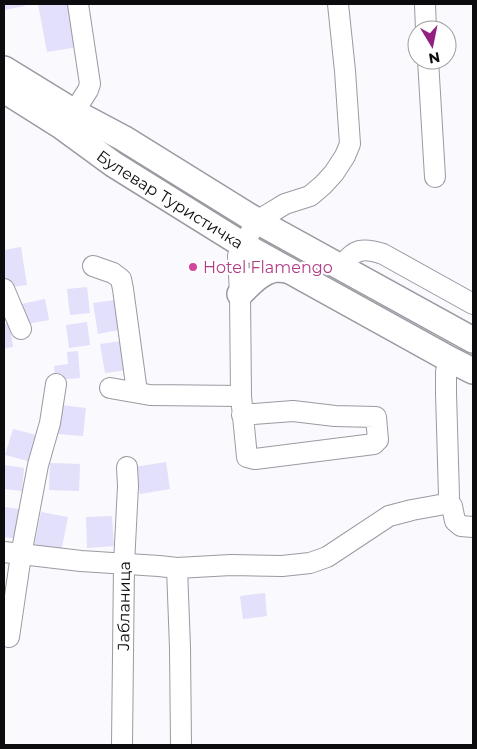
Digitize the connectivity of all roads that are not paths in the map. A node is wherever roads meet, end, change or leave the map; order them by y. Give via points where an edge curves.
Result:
1 (78, 4) edge
2 (338, 4) edge
3 (425, 4) edge
4 (426, 20) edge
5 (4, 68) edge
6 (429, 70) edge
7 (4, 90) edge
8 (74, 112) junction
9 (435, 177) dead end
10 (257, 221) junction
11 (243, 245) junction
12 (93, 266) dead end
13 (341, 267) junction
14 (288, 270) junction
15 (4, 289) edge
16 (240, 294) junction
17 (473, 304) edge
18 (21, 329) dead end
19 (473, 340) edge
20 (449, 359) junction
21 (473, 371) edge
22 (56, 384) dead end
23 (110, 388) dead end
24 (136, 392) junction
25 (241, 405) junction
26 (127, 466) dead end
27 (448, 501) junction
28 (473, 527) edge
29 (12, 554) edge
30 (124, 564) junction
31 (177, 568) junction
32 (9, 637) dead end
33 (122, 745) edge
34 (181, 745) edge

1 - 8 street via 90,84
2 - 10 street via 350,144 334,173 310,196 284,204
3 - 4 street
5 - 8 main road, Булевар Туристичка
6 - 9 street
7 - 11 main road, Булевар Туристичка via 62,126 113,164
8 - 10 main road, Булевар Туристичка via 123,138
10 - 11 street
10 - 13 main road, Булевар Туристичка
11 - 14 main road, Булевар Туристичка
11 - 16 street via 238,256
12 - 24 street via 121,279
13 - 17 street via 357,252 366,250 383,254
13 - 19 main road, Булевар Туристичка
14 - 16 main road via 265,272
14 - 20 main road, Булевар Туристичка
15 - 18 street
16 - 25 street
20 - 21 main road, Булевар Туристичка
20 - 27 street via 446,372
22 - 29 street via 50,423
23 - 24 street
24 - 25 street
25 - 25 street via 335,416 376,417 378,440 374,444 255,459 247,457
26 - 30 street, Јабланица
27 - 28 street via 455,521 461,526
27 - 31 street via 389,516 327,557 310,562 282,566
29 - 30 street
29 - 32 street
30 - 31 street
30 - 33 street, Јабланица
31 - 34 street

